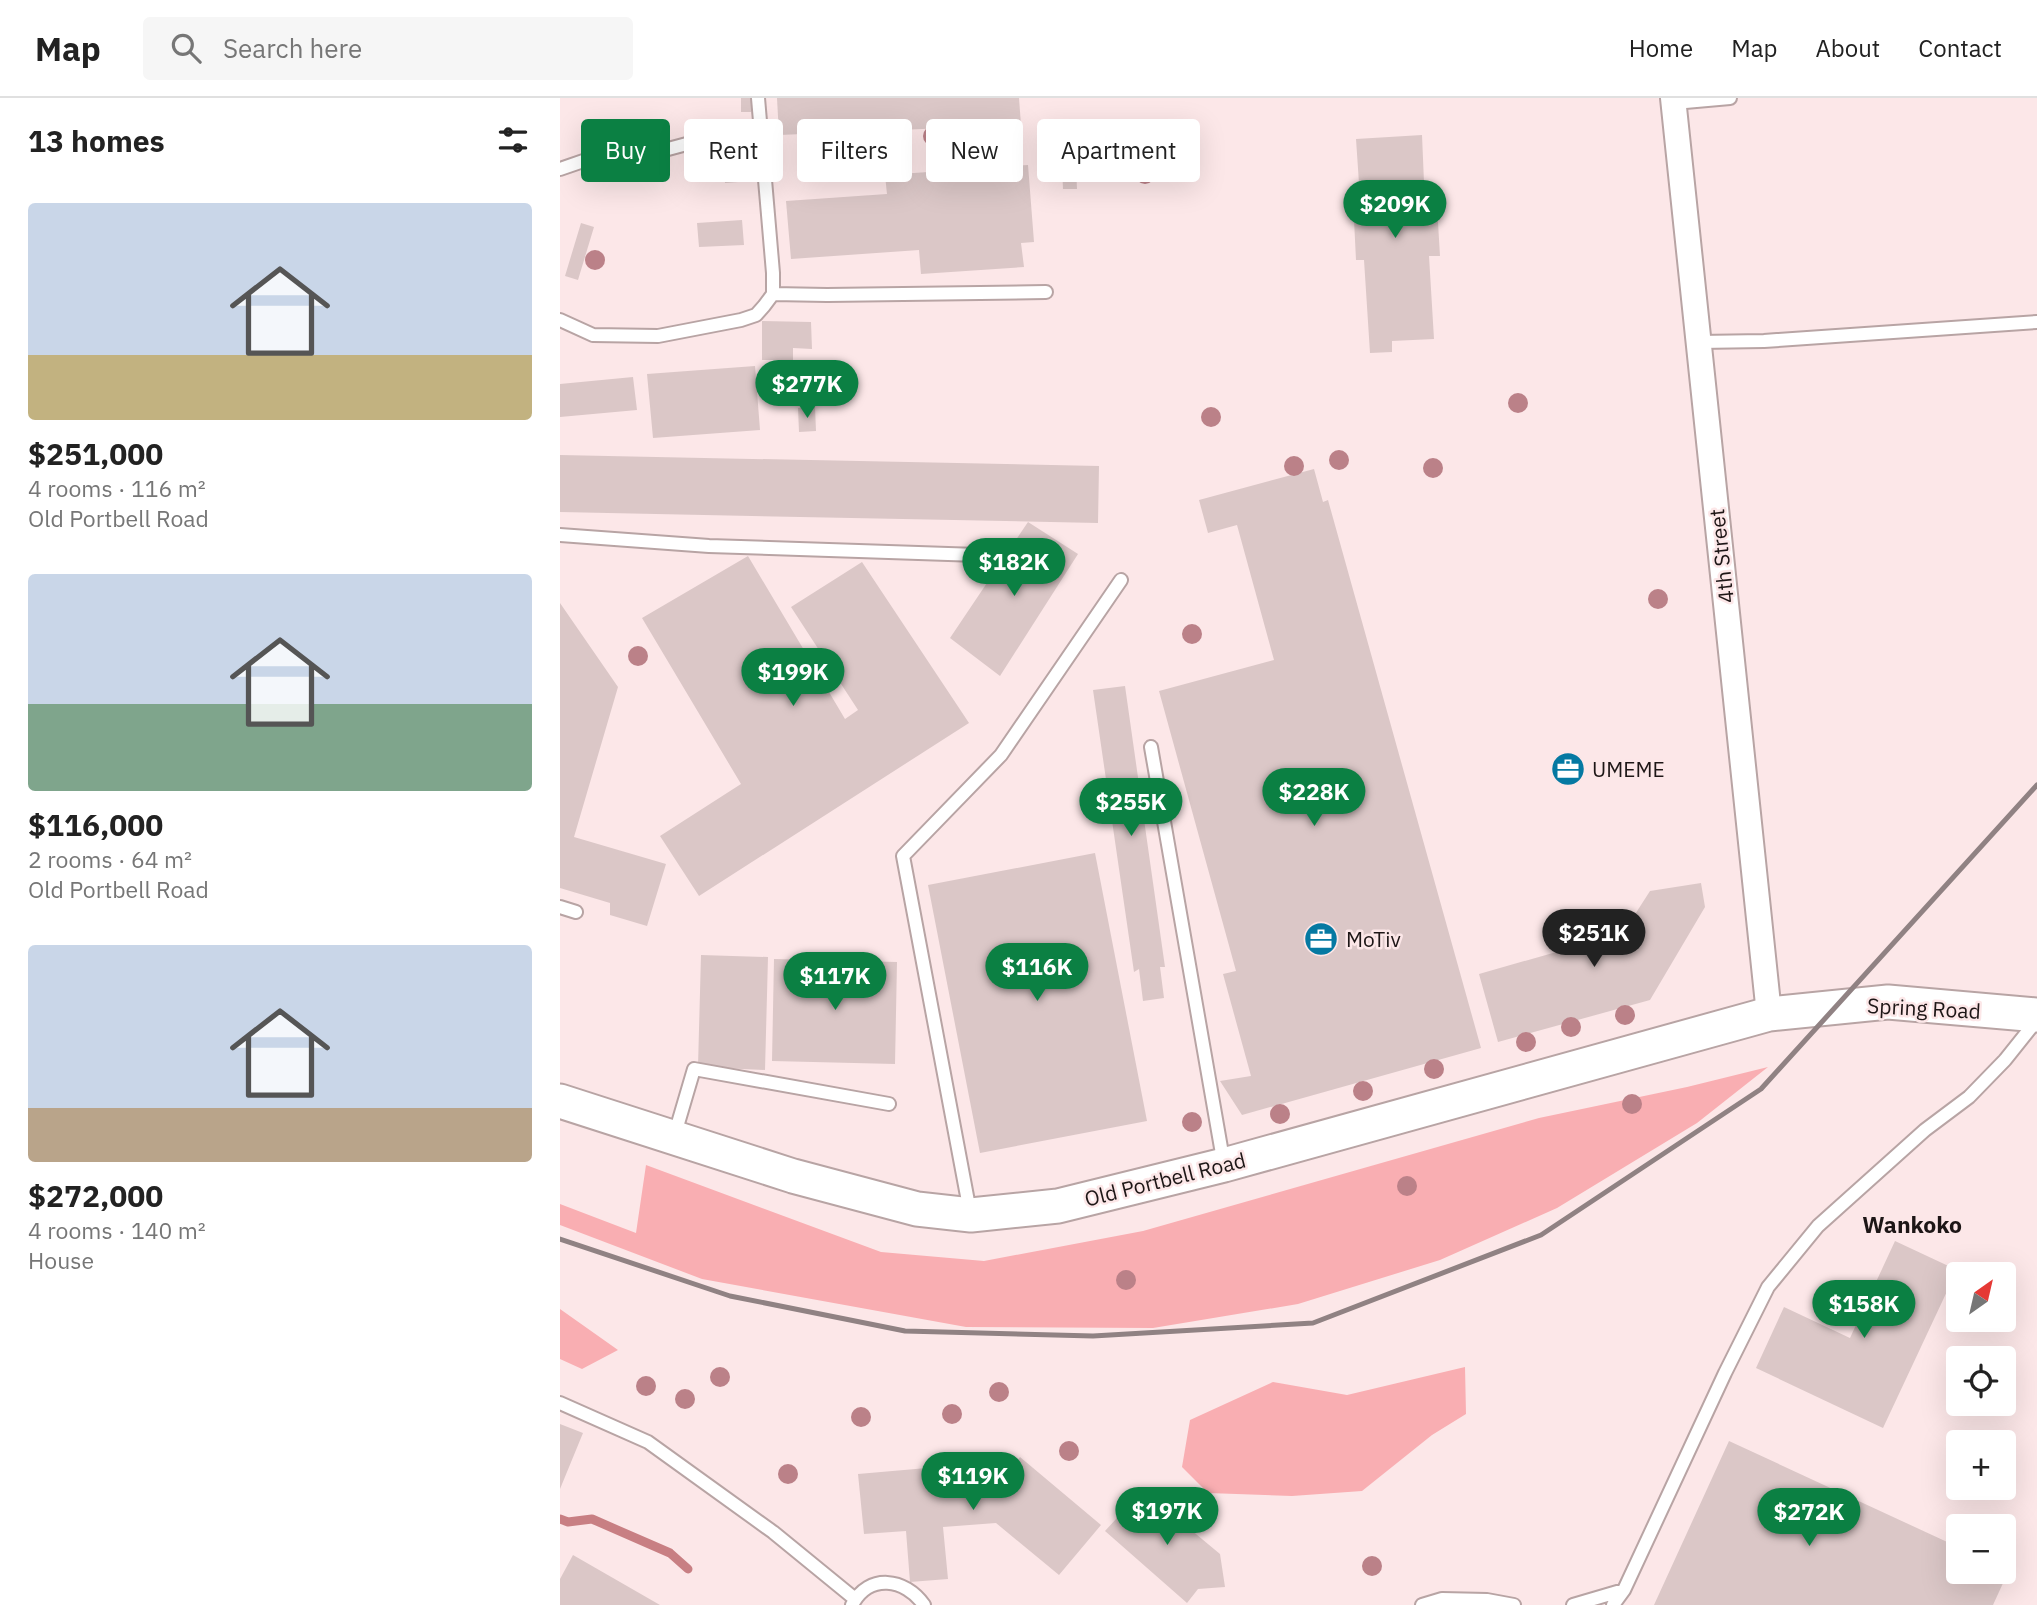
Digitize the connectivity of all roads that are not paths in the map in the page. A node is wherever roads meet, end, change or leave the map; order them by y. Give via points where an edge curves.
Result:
1 (758, 98) edge
2 (1730, 98) edge
3 (1673, 101) edge
4 (759, 119) edge
5 (684, 145) edge
6 (560, 169) edge
7 (764, 182) edge
8 (1046, 292) dead end
9 (773, 294) junction
10 (560, 320) edge
11 (2037, 322) edge
12 (1699, 342) junction
13 (560, 535) edge
14 (978, 555) dead end
15 (1121, 580) dead end
16 (1151, 747) dead end
17 (560, 907) edge
18 (576, 912) dead end
19 (1769, 1014) junction
20 (2037, 1017) edge
21 (560, 1101) edge
22 (889, 1104) dead end
23 (674, 1137) junction
24 (1224, 1165) junction
25 (971, 1215) junction
26 (560, 1403) edge
27 (1624, 1590) junction
28 (853, 1602) edge
29 (924, 1605) edge
30 (1422, 1605) edge
31 (1514, 1605) edge
32 (1573, 1605) edge
33 (1612, 1605) edge

1 - 4 lane
2 - 3 lane
3 - 12 street, 4th Street
5 - 6 lane via 589,159
7 - 9 lane
8 - 9 lane
9 - 10 lane via 756,315 658,336 593,335
11 - 12 lane
12 - 19 street, 4th Street
13 - 14 lane via 709,546
15 - 25 lane via 1001,755 903,856
16 - 24 lane
17 - 18 lane
19 - 20 main road, Spring Road via 1888,1002
19 - 24 main road, Old Portbell Road
20 - 27 lane via 1969,1097 1818,1226 1768,1287
21 - 23 main road, Old Portbell Road
22 - 23 lane via 694,1069
23 - 25 main road, Old Portbell Road via 917,1209
24 - 25 main road, Old Portbell Road via 1058,1206
26 - 28 lane via 648,1442 773,1532
27 - 32 lane
27 - 33 lane
28 - 29 lane via 865,1589 892,1583 906,1587
30 - 31 lane via 1443,1599

